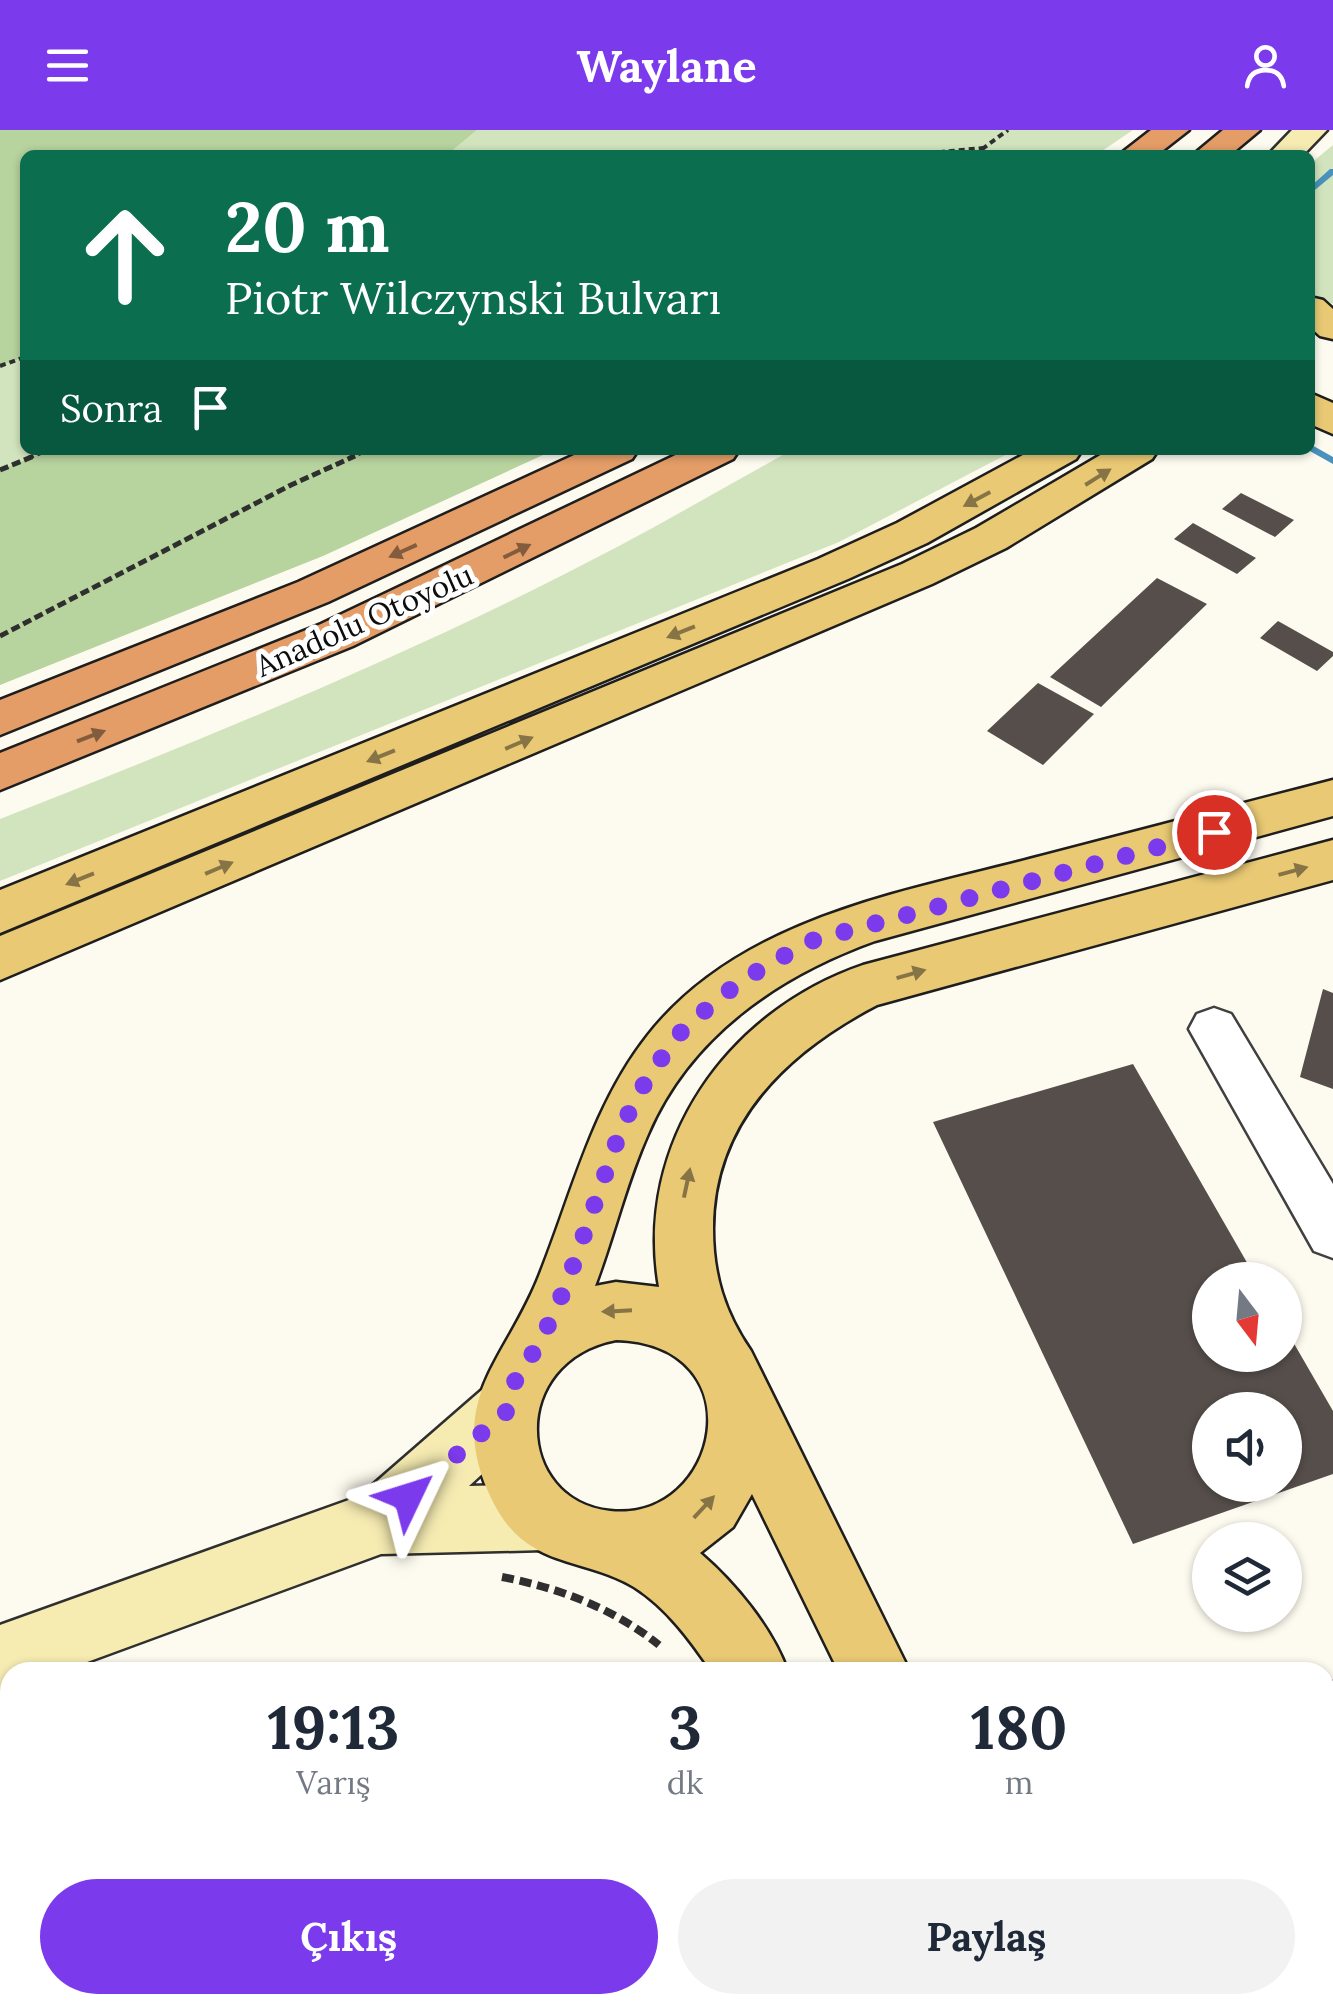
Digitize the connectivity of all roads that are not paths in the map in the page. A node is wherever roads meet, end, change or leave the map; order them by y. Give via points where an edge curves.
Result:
1 (1174, 130) edge
2 (1244, 130) edge
3 (1311, 130) edge
4 (1143, 150) edge
5 (1216, 150) edge
6 (1289, 150) edge
7 (1315, 318) edge
8 (1330, 349) edge
9 (607, 455) edge
10 (709, 455) edge
11 (1053, 455) edge
12 (1130, 455) edge
13 (0, 718) edge
14 (0, 772) edge
15 (1333, 798) edge
16 (1333, 860) edge
17 (0, 912) edge
18 (0, 959) edge
19 (1214, 1029) dead end
20 (1330, 1223) edge
21 (539, 1345) junction
22 (729, 1372) junction
23 (506, 1412) junction
24 (544, 1516) junction
25 (381, 1521) junction
26 (617, 1544) junction
27 (0, 1660) edge
28 (746, 1662) edge
29 (870, 1662) edge

1 - 4 highway
2 - 5 highway
3 - 6 main road
7 - 8 main road
9 -> 13 highway, Anadolu Otoyolu via 312,592
14 -> 10 highway, Anadolu Otoyolu via 337,635
11 -> 17 main road via 834,569
18 -> 12 main road via 917,574
15 - 21 main road via 814,940 721,996 679,1034 622,1126
22 -> 16 main road via 685,1280 686,1178 708,1124 739,1076 775,1038 821,1005 863,987
19 - 20 street
22 -> 21 main road via 706,1341 675,1320 640,1310 586,1316
21 - 23 main road via 517,1375
26 -> 22 main road via 658,1538 695,1518 722,1487 738,1450 740,1410
22 - 29 main road
23 - 24 main road via 506,1450 520,1486
23 - 25 main road
24 - 25 main road
24 - 26 main road via 578,1536
25 - 27 main road
26 - 28 main road via 660,1564 698,1596

